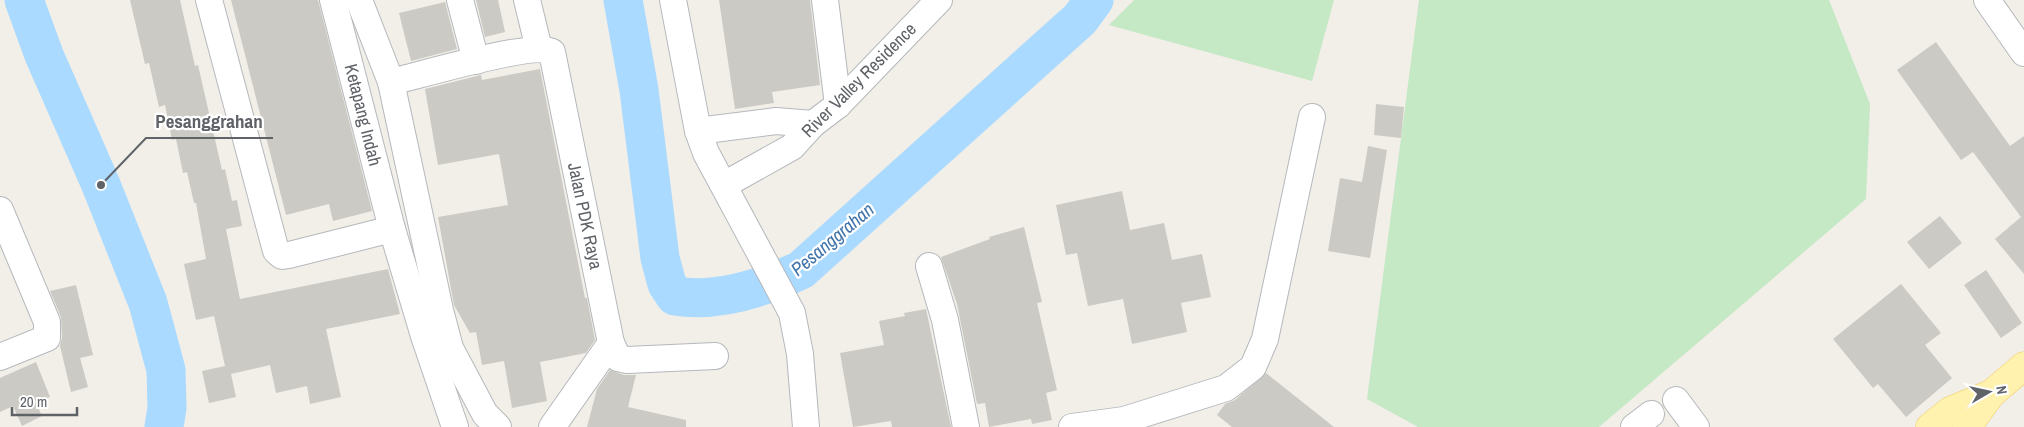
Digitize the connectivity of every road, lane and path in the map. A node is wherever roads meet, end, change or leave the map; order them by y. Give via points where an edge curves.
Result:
1 (209, 0) edge
2 (333, 0) edge
3 (360, 0) edge
4 (460, 0) edge
5 (527, 0) edge
6 (673, 0) edge
7 (826, 0) edge
8 (939, 0) edge
9 (1987, 0) edge
10 (539, 49) junction
11 (2024, 53) edge
12 (476, 61) junction
13 (391, 82) junction
14 (838, 105) junction
15 (1312, 117) dead end
16 (813, 124) junction
17 (698, 131) junction
18 (728, 194) junction
19 (0, 210) edge
20 (392, 230) junction
21 (930, 266) dead end
22 (611, 343) junction
23 (715, 356) dead end
24 (0, 357) edge
25 (2024, 366) edge
26 (1990, 394) junction
27 (1676, 400) dead end
28 (1173, 417) edge
29 (455, 427) edge
30 (498, 427) edge
31 (552, 427) edge
32 (806, 427) edge
33 (966, 427) edge
34 (1072, 427) edge
35 (1696, 427) edge
36 (1930, 427) edge
37 (1967, 427) edge

1 - 20 street via 276,251 282,256 289,255
2 - 20 street, Ketapang Indah
3 - 13 street
4 - 12 street
5 - 10 street
6 - 17 street
7 - 14 street
8 - 14 street, River Valley Residence
9 - 11 street
10 - 12 street
10 - 22 street, Jalan PDK Raya via 552,52
12 - 13 street
13 - 30 street via 450,348 485,414
14 - 16 street, River Valley Residence
15 - 28 street via 1266,339 1253,367 1226,388
16 - 17 street via 776,121
16 - 18 street, River Valley Residence via 792,146
17 - 18 street
18 - 32 street via 792,313 800,354
19 - 24 street via 49,330 47,338
20 - 29 street, Ketapang Indah
21 - 33 street via 945,320
22 - 23 street via 618,358 627,360
22 - 31 street
25 - 26 main road
26 - 36 main road via 1950,411
26 - 37 main road
27 - 35 street
28 - 34 street

